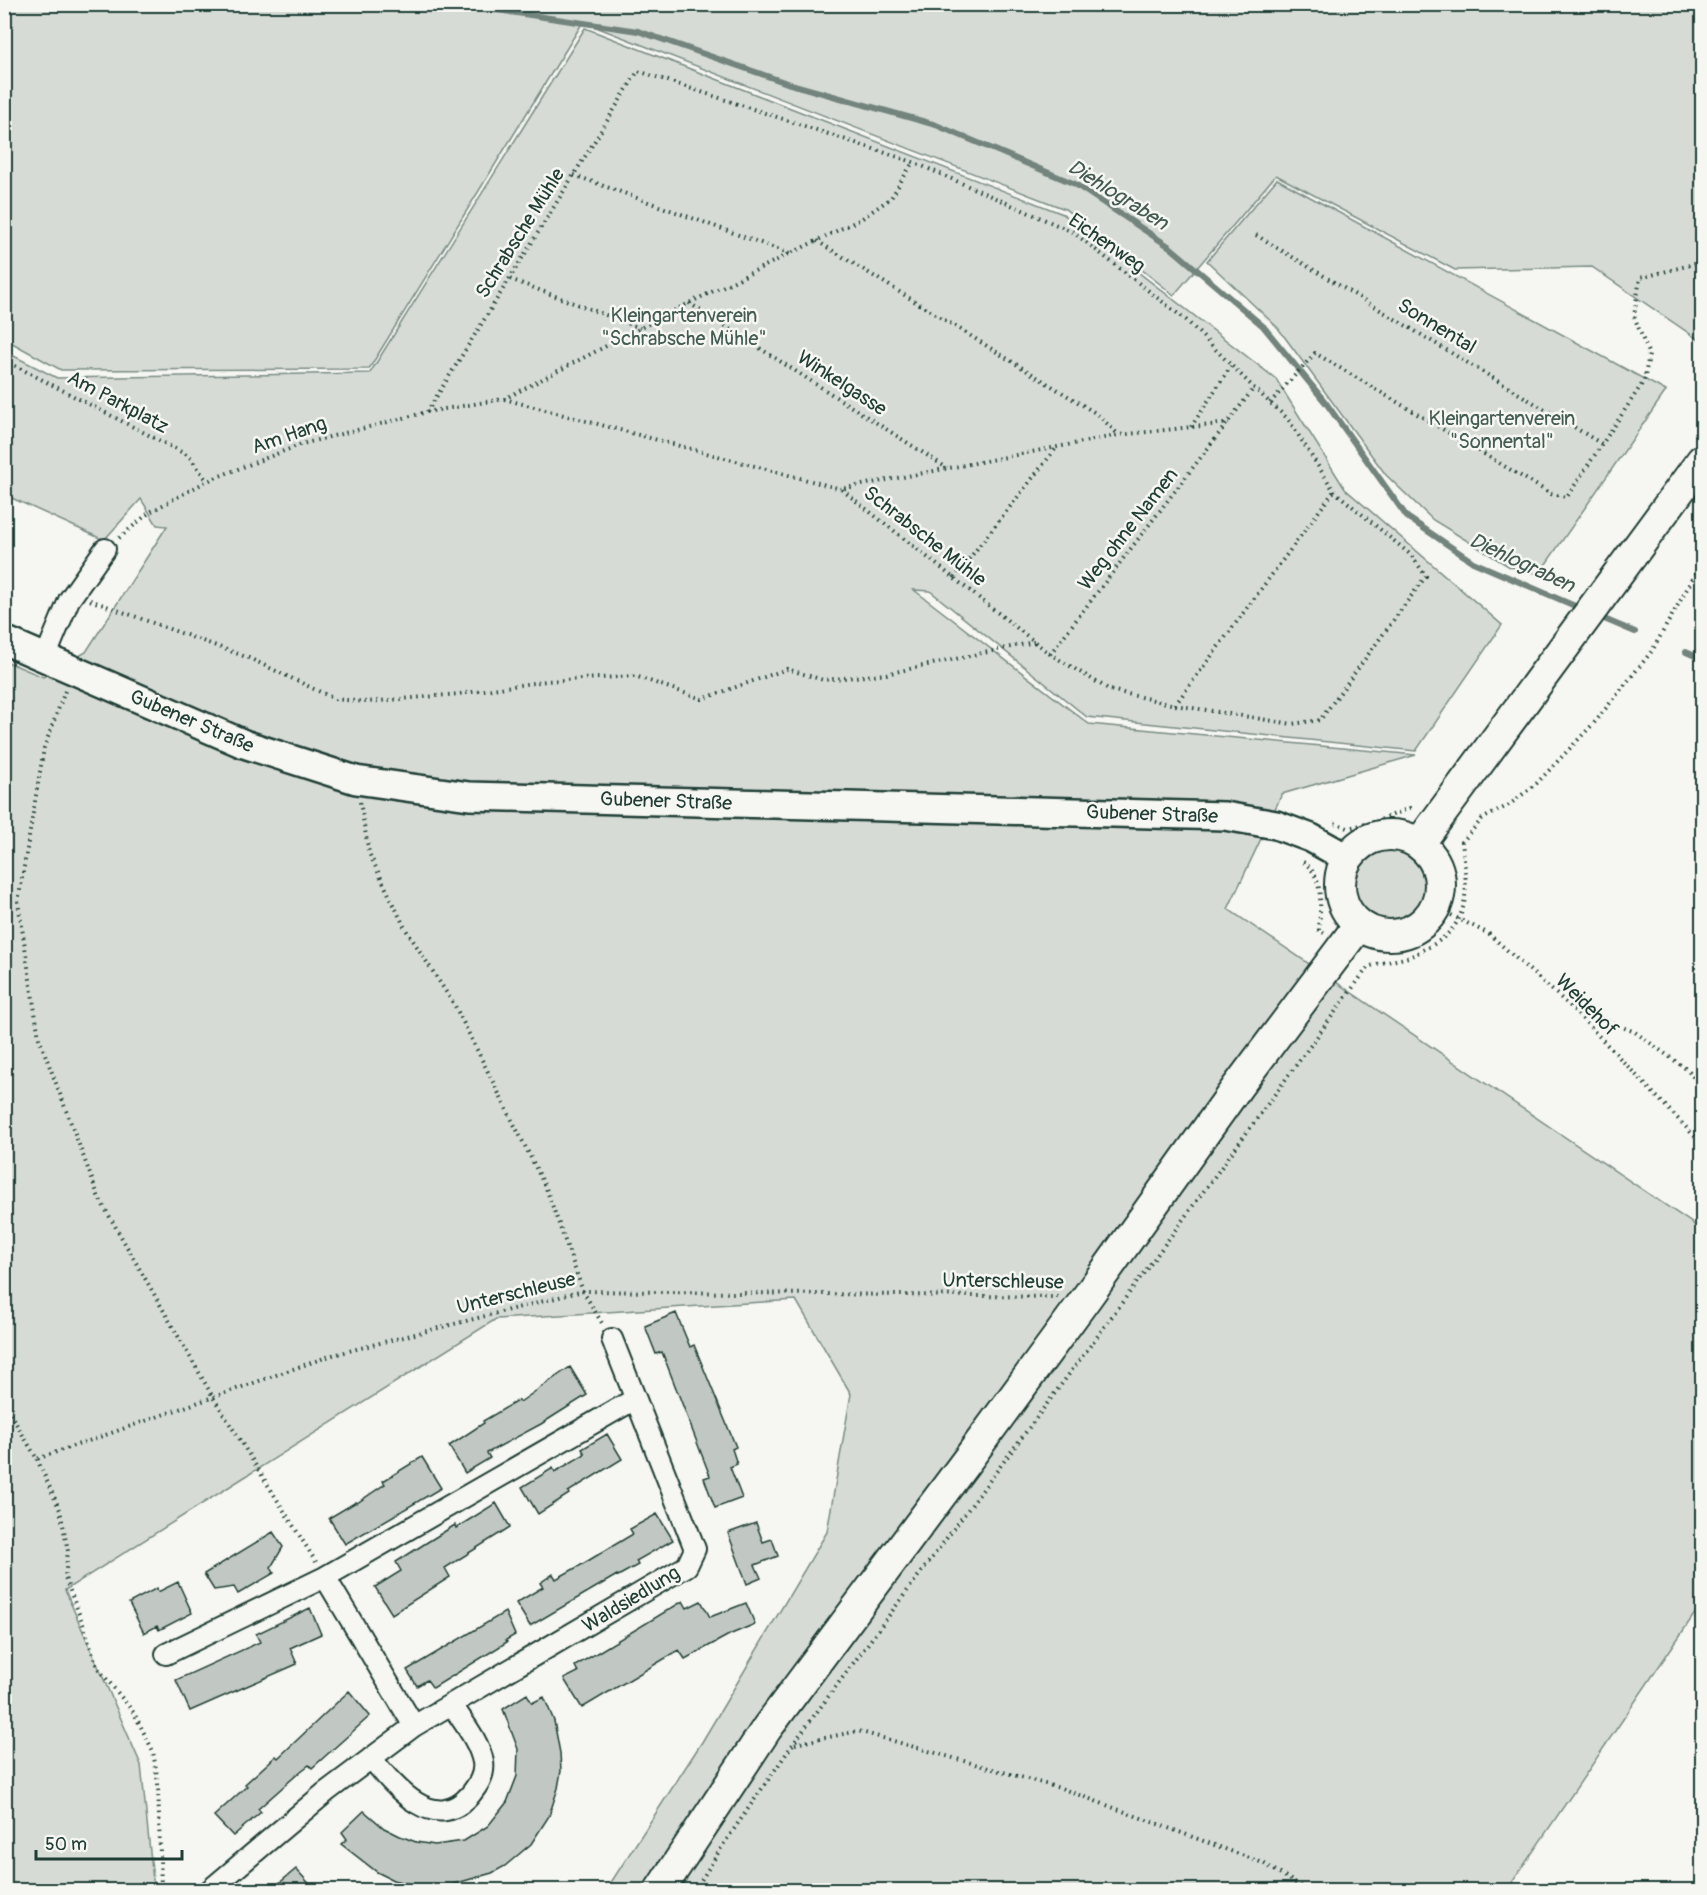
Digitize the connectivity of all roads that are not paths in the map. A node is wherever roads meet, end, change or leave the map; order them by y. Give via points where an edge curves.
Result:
1 (1702, 460) edge
2 (105, 549) road end
3 (4, 640) edge
4 (45, 658) junction
5 (1419, 844) junction
6 (1347, 858) junction
7 (1359, 925) junction
8 (612, 1338) road end
9 (635, 1399) junction
10 (325, 1577) junction
11 (166, 1654) dead end
12 (452, 1705) junction
13 (414, 1726) junction
14 (371, 1758) junction
15 (210, 1890) edge
16 (660, 1890) edge

1 - 5 main road
2 - 4 street via 74,594
3 - 4 main road, Gubener Straße
4 - 6 main road, Gubener Straße via 244,744 356,780 469,796 1225,816 1276,825
5 - 6 main road via 1398,836 1374,837
5 - 7 main road via 1436,866 1439,894 1448,913 1428,918 1395,935 1382,935
6 - 7 main road via 1340,892
7 - 16 main road via 767,1728
8 - 9 street, Waldsiedlung
9 - 10 street
9 - 12 street, Waldsiedlung via 695,1549 687,1566
10 - 11 street
10 - 13 street
12 - 13 street, Waldsiedlung
12 - 14 street via 479,1749 483,1763 474,1790 452,1810 430,1809 411,1800 394,1787
13 - 14 street, Waldsiedlung
14 - 15 street, Waldsiedlung

